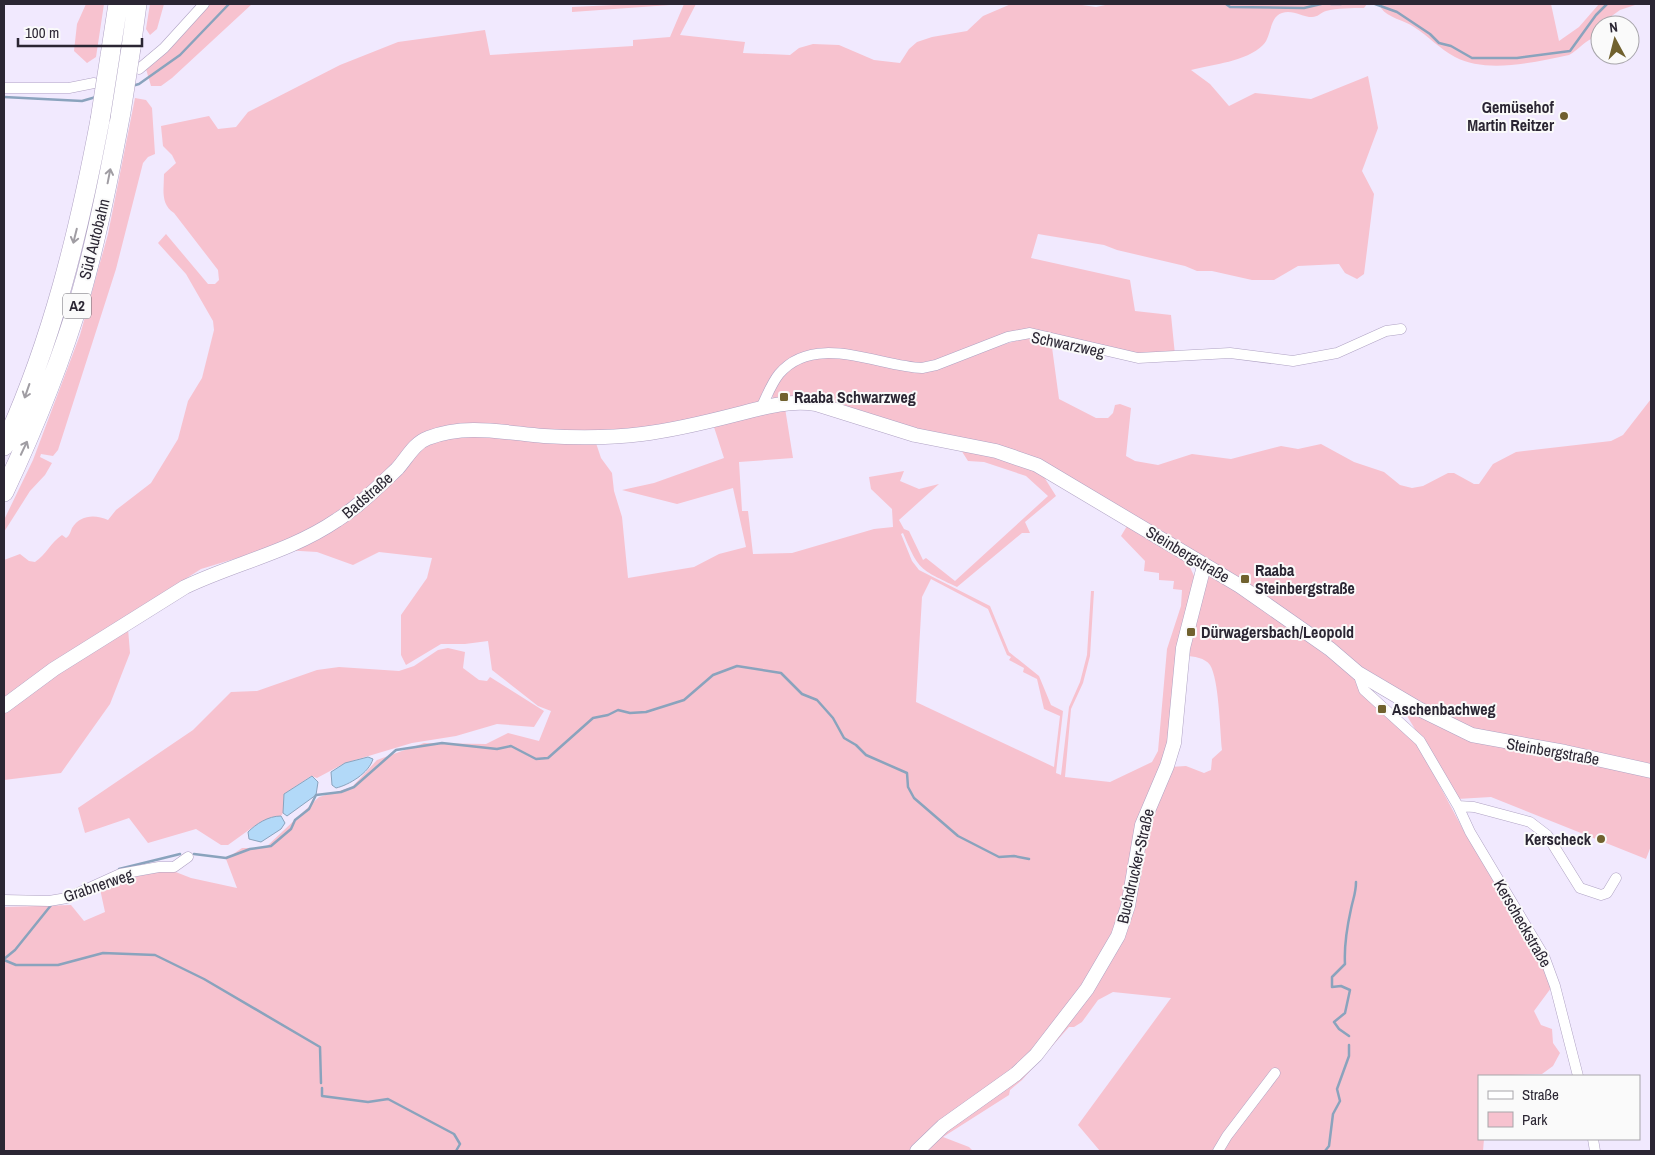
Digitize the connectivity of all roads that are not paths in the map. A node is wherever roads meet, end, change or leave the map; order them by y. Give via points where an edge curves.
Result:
1 (118, 4) edge
2 (137, 4) edge
3 (204, 4) edge
4 (139, 69) dead end
5 (94, 83) dead end
6 (4, 88) edge
7 (1401, 328) dead end
8 (762, 408) junction
9 (4, 446) edge
10 (4, 492) edge
11 (1204, 566) junction
12 (1358, 673) junction
13 (4, 706) edge
14 (1651, 771) edge
15 (1458, 806) junction
16 (188, 857) dead end
17 (1616, 878) dead end
18 (4, 900) edge
19 (1275, 1073) dead end
20 (1578, 1075) edge
21 (918, 1151) edge
22 (1218, 1151) edge

1 -> 9 highway, Süd Autobahn / A2, bridge via 87,189 64,284 19,413
10 -> 2 highway, Süd Autobahn / A2, bridge via 36,422 81,294 106,190
3 - 4 street via 164,48
5 - 6 street via 69,88
7 - 8 street, Schwarzweg via 1386,331 1337,354 1293,361 1230,352 1138,358 1030,333 1008,337 922,368 826,352 788,365 772,384
8 - 11 street, Steinbergstraße via 792,402 816,404 915,435 1018,457 1063,479
8 - 13 street, Badstraße via 642,434 545,436 467,430 427,438 419,442 369,496 336,521 272,555 185,586
11 - 12 street, Steinbergstraße via 1240,586 1330,649
11 - 21 street, Buchdrucker-Straße via 1183,648 1174,743 1142,825 1128,906 1118,936 1087,989 1036,1055 1016,1074 943,1126
12 - 14 street, Steinbergstraße via 1472,735
12 - 15 street, Kerscheckstraße via 1364,690 1420,741
15 - 17 street via 1530,822 1547,835 1580,888 1601,896
15 - 20 street, Kerscheckstraße via 1548,964
16 - 18 street, Grabnerweg via 174,867 159,866 120,874 67,898
19 - 22 street

